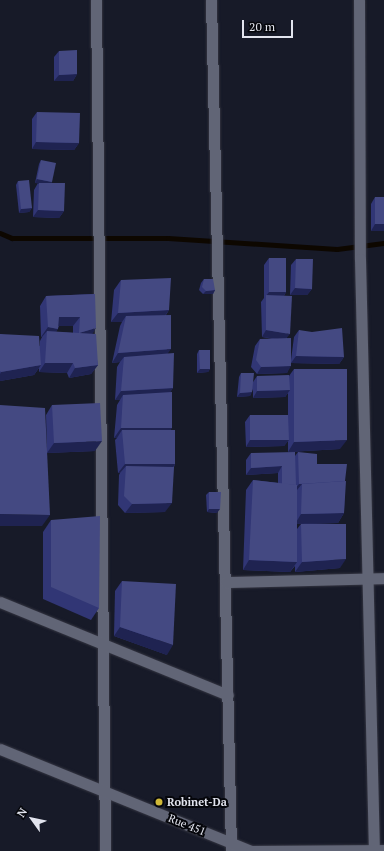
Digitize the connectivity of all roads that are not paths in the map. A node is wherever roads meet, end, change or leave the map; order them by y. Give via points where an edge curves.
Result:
1 (96, 0) edge
2 (211, 0) edge
3 (358, 0) edge
4 (368, 578) junction
5 (384, 578) edge
6 (225, 582) junction
7 (0, 602) edge
8 (103, 644) junction
9 (228, 695) junction
10 (0, 749) edge
11 (104, 791) junction
12 (231, 847) edge
13 (377, 850) edge
14 (105, 851) edge

1 - 8 street
2 - 6 street
3 - 4 street via 360,250
4 - 5 street
4 - 6 street
4 - 13 street
6 - 9 street
7 - 8 street
8 - 9 street
8 - 11 street
9 - 12 street
10 - 11 street, Rue 451
11 - 12 street, Rue 451
11 - 14 street
12 - 13 street, Rue 451 via 251,851

